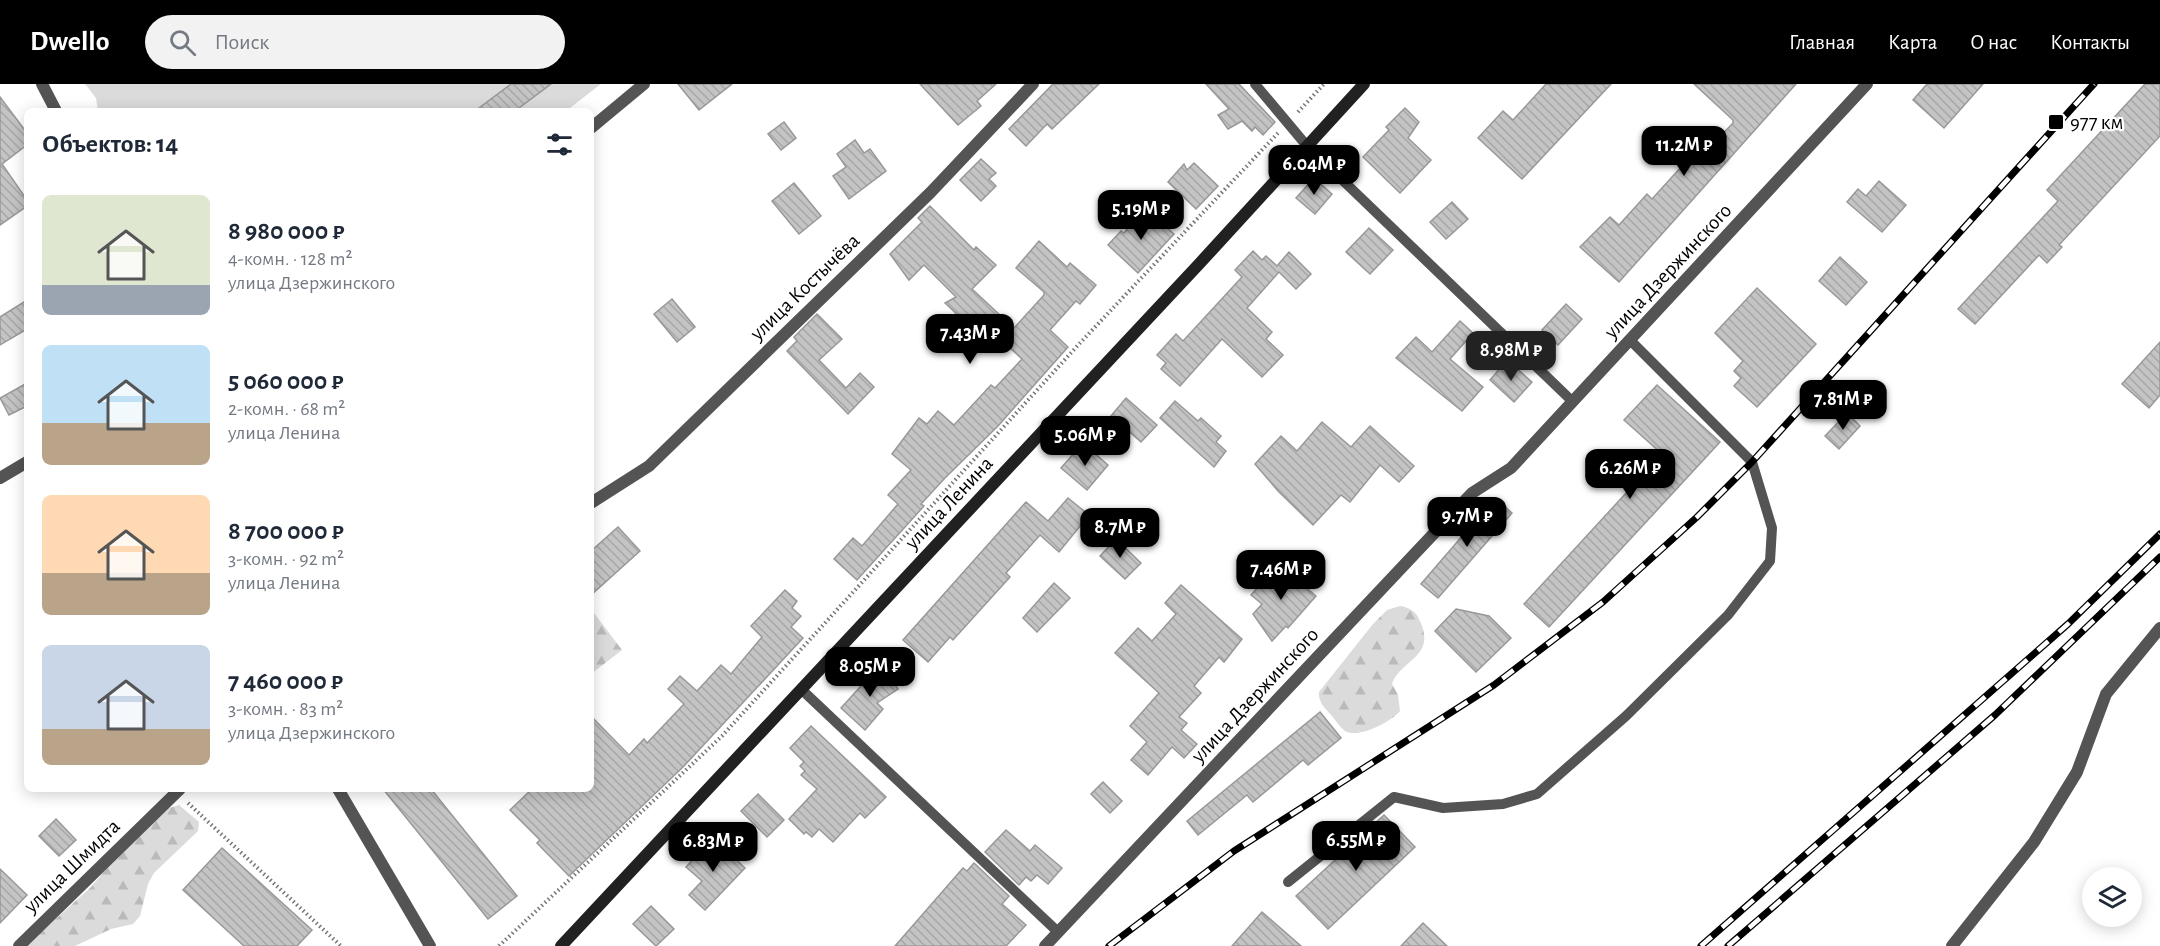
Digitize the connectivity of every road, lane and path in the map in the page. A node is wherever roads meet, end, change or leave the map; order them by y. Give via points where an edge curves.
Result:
1 (42, 84) edge
2 (644, 84) edge
3 (1033, 84) edge
4 (1256, 84) edge
5 (1324, 84) edge
6 (1364, 84) edge
7 (1867, 84) edge
8 (54, 108) edge
9 (1289, 122) junction
10 (594, 126) edge
11 (1307, 146) junction
12 (1631, 341) junction
13 (1571, 400) junction
14 (24, 464) edge
15 (0, 478) edge
16 (594, 501) edge
17 (2160, 628) edge
18 (802, 690) junction
19 (176, 792) edge
20 (180, 792) edge
21 (340, 792) edge
22 (1288, 882) dead end
23 (1058, 932) junction
24 (19, 946) edge
25 (341, 946) edge
26 (430, 946) edge
27 (499, 946) edge
28 (561, 946) edge
29 (1045, 946) edge
30 (1952, 946) edge

1 - 8 street
2 - 10 street
3 - 16 street, улица Костычёва via 931,192 650,466
4 - 9 lane
5 - 9 path
6 - 11 main road, улица Ленина
7 - 12 street, улица Дзержинского
9 - 11 lane
9 - 27 path via 1080,343 722,736
11 - 13 lane
11 - 18 main road, улица Ленина
12 - 13 street, улица Дзержинского
12 - 22 lane via 1752,462 1772,528 1770,561 1711,632 1538,795 1503,804 1443,808 1394,796
13 - 23 street, улица Дзержинского via 1511,468 1472,493
14 - 15 street
17 - 30 street via 2106,694 2077,772 2034,842
18 - 23 lane
18 - 28 main road, улица Ленина
19 - 24 street, улица Шмидта
20 - 25 path
21 - 26 street
23 - 29 street, улица Дзержинского

